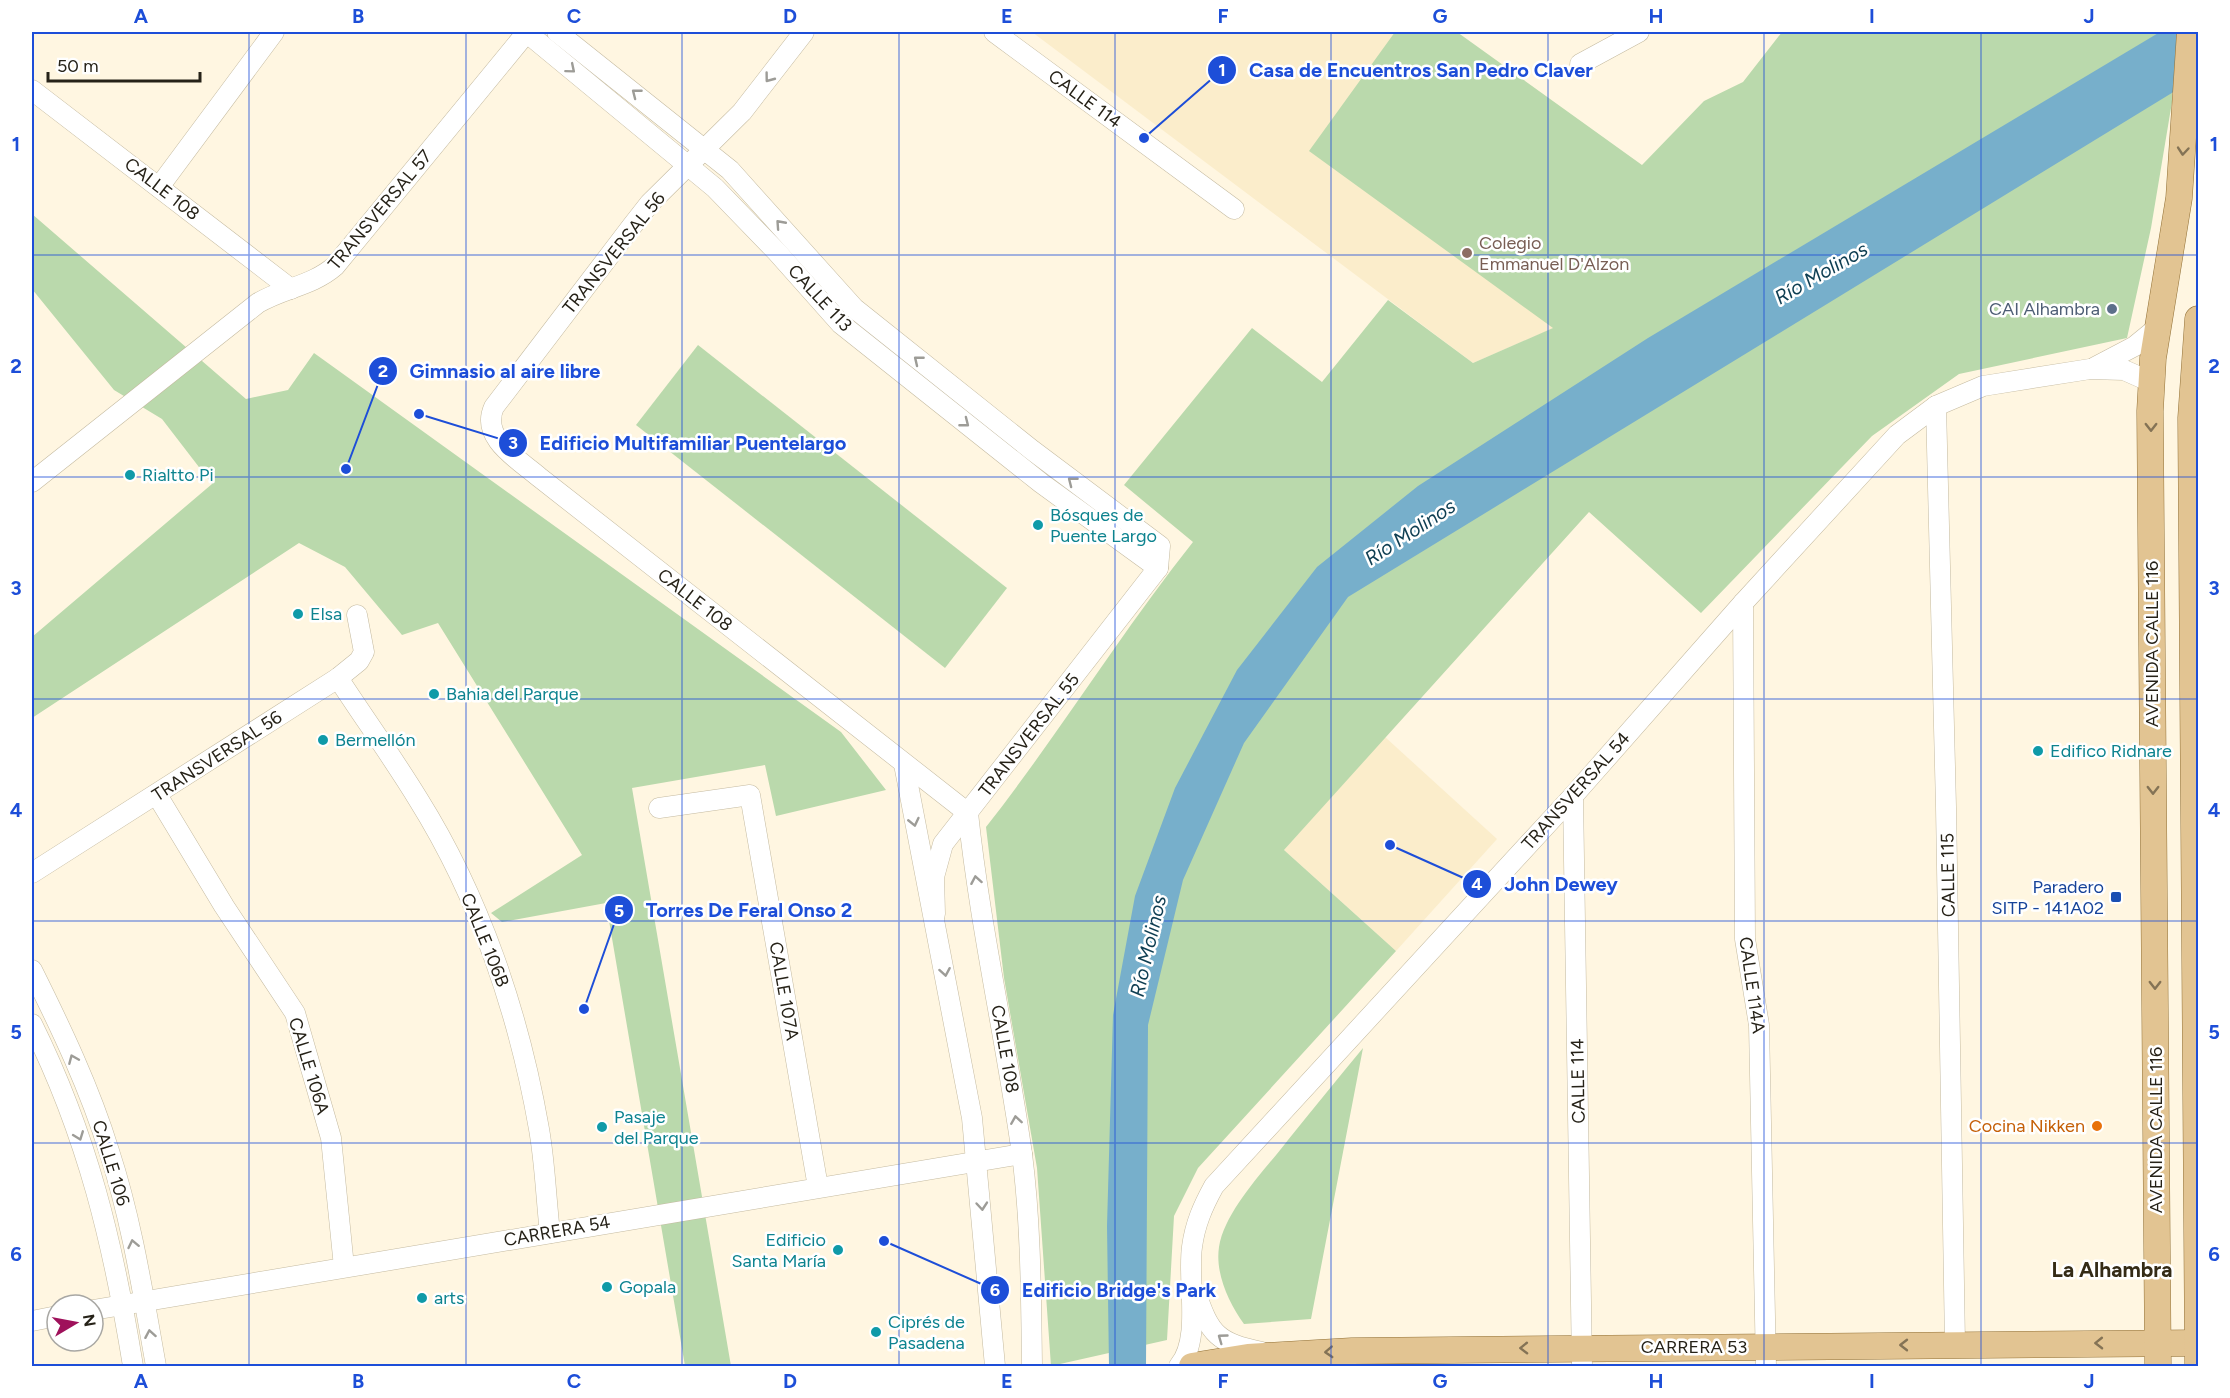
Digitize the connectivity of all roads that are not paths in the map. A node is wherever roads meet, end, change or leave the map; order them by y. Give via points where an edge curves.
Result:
1 (274, 32) edge
2 (526, 32) edge
3 (557, 32) edge
4 (804, 32) edge
5 (994, 32) edge
6 (1639, 32) edge
7 (2190, 32) edge
8 (1580, 64) dead end
9 (32, 90) edge
10 (706, 149) junction
11 (688, 166) junction
12 (159, 186) junction
13 (1234, 209) dead end
14 (291, 290) junction
15 (854, 308) junction
16 (2199, 319) edge
17 (841, 324) junction
18 (2157, 328) junction
19 (2196, 357) edge
20 (2090, 369) junction
21 (2151, 382) junction
22 (1936, 406) junction
23 (491, 430) joint
24 (32, 482) edge
25 (1158, 568) junction
26 (1743, 603) junction
27 (357, 615) dead end
28 (338, 678) junction
29 (904, 764) junction
30 (157, 795) junction
31 (1573, 796) junction
32 (658, 808) dead end
33 (968, 813) junction
34 (32, 873) edge
35 (935, 914) junction
36 (32, 970) edge
37 (32, 1024) edge
38 (2197, 1073) edge
39 (1022, 1154) junction
40 (977, 1160) junction
41 (818, 1187) junction
42 (550, 1233) junction
43 (345, 1267) junction
44 (1192, 1282) junction
45 (145, 1301) junction
46 (123, 1304) junction
47 (105, 1308) edge
48 (2198, 1343) edge
49 (1955, 1344) junction
50 (1277, 1355) junction
51 (2158, 1355) edge
52 (1765, 1356) edge
53 (1582, 1357) edge
54 (133, 1366) edge
55 (156, 1366) edge
56 (995, 1366) edge
57 (1032, 1366) edge
58 (1179, 1366) edge
59 (1192, 1366) edge
60 (2198, 1366) edge

1 - 12 street
2 -> 11 street, CALLE 113
2 - 14 street, TRANSVERSAL 57 via 334,266
10 -> 3 street, CALLE 113
4 -> 10 street, TRANSVERSAL 56 via 742,112
5 - 13 street, CALLE 114
6 - 8 street
7 -> 18 main road, AVENIDA CALLE 116 via 2176,219
9 - 12 street, CALLE 108
10 - 11 street, TRANSVERSAL 56
15 -> 10 street, CALLE 113 via 730,170
11 - 17 street, CALLE 113 via 777,252
11 - 23 street, TRANSVERSAL 56 via 632,226 494,407 489,422
12 - 14 street, CALLE 108
14 - 24 street, TRANSVERSAL 57 via 274,293 258,303
15 - 17 street
25 -> 15 street, CALLE 113 via 1160,546 1154,539 1032,450
16 - 19 main road
17 -> 25 street, CALLE 113 via 1041,483
18 - 20 street via 2135,346
18 - 21 main road, AVENIDA CALLE 116
19 - 38 main road via 2191,430
20 - 21 street via 2124,370
20 - 22 street, TRANSVERSAL 54 via 1983,386
21 -> 51 main road, AVENIDA CALLE 116
22 - 26 street, TRANSVERSAL 54 via 1882,450
22 - 49 street, CALLE 115
23 - 29 street, CALLE 108 via 502,446 539,477
25 - 33 street, TRANSVERSAL 55
26 - 31 street, TRANSVERSAL 54
26 - 52 street, CALLE 114A via 1744,939 1760,1026
27 - 28 street, TRANSVERSAL 56 via 364,652
28 - 30 street, TRANSVERSAL 56
28 - 42 street, CALLE 106B via 419,799 486,934 518,1031 540,1131
29 - 33 street, CALLE 108
29 -> 35 street
30 - 34 street, TRANSVERSAL 56
30 - 43 street, CALLE 106A via 295,1013 331,1138
31 - 44 street, TRANSVERSAL 54 via 1214,1186 1198,1216
31 - 53 street, CALLE 114
32 - 41 street, CALLE 107A via 750,795
33 - 35 street, TRANSVERSAL 55 via 943,844 936,862
39 -> 33 street, CALLE 108 via 973,866
35 -> 40 street
45 -> 36 street, CALLE 106 via 109,1150
37 -> 46 street, CALLE 106 via 90,1164
38 - 48 main road
39 - 40 street, CARRERA 54
39 - 57 street, CALLE 108 via 1029,1216
40 - 41 street, CARRERA 54
40 -> 56 street
41 - 42 street, CARRERA 54
42 - 43 street, CARRERA 54
43 - 45 street, CARRERA 54
50 -> 44 street, TRANSVERSAL 54 via 1219,1338 1205,1319
44 - 58 street, TRANSVERSAL 54 via 1190,1344
45 - 46 street, CARRERA 54
55 -> 45 street, CALLE 106
46 - 47 street, CARRERA 54
46 - 54 street, CALLE 106
48 - 51 main road, CARRERA 53
48 - 60 main road
51 -> 49 main road, CARRERA 53
49 -> 52 main road, CARRERA 53
53 -> 50 main road, CARRERA 53 via 1352,1351
50 - 59 main road, CARRERA 53
52 - 53 main road, CARRERA 53

